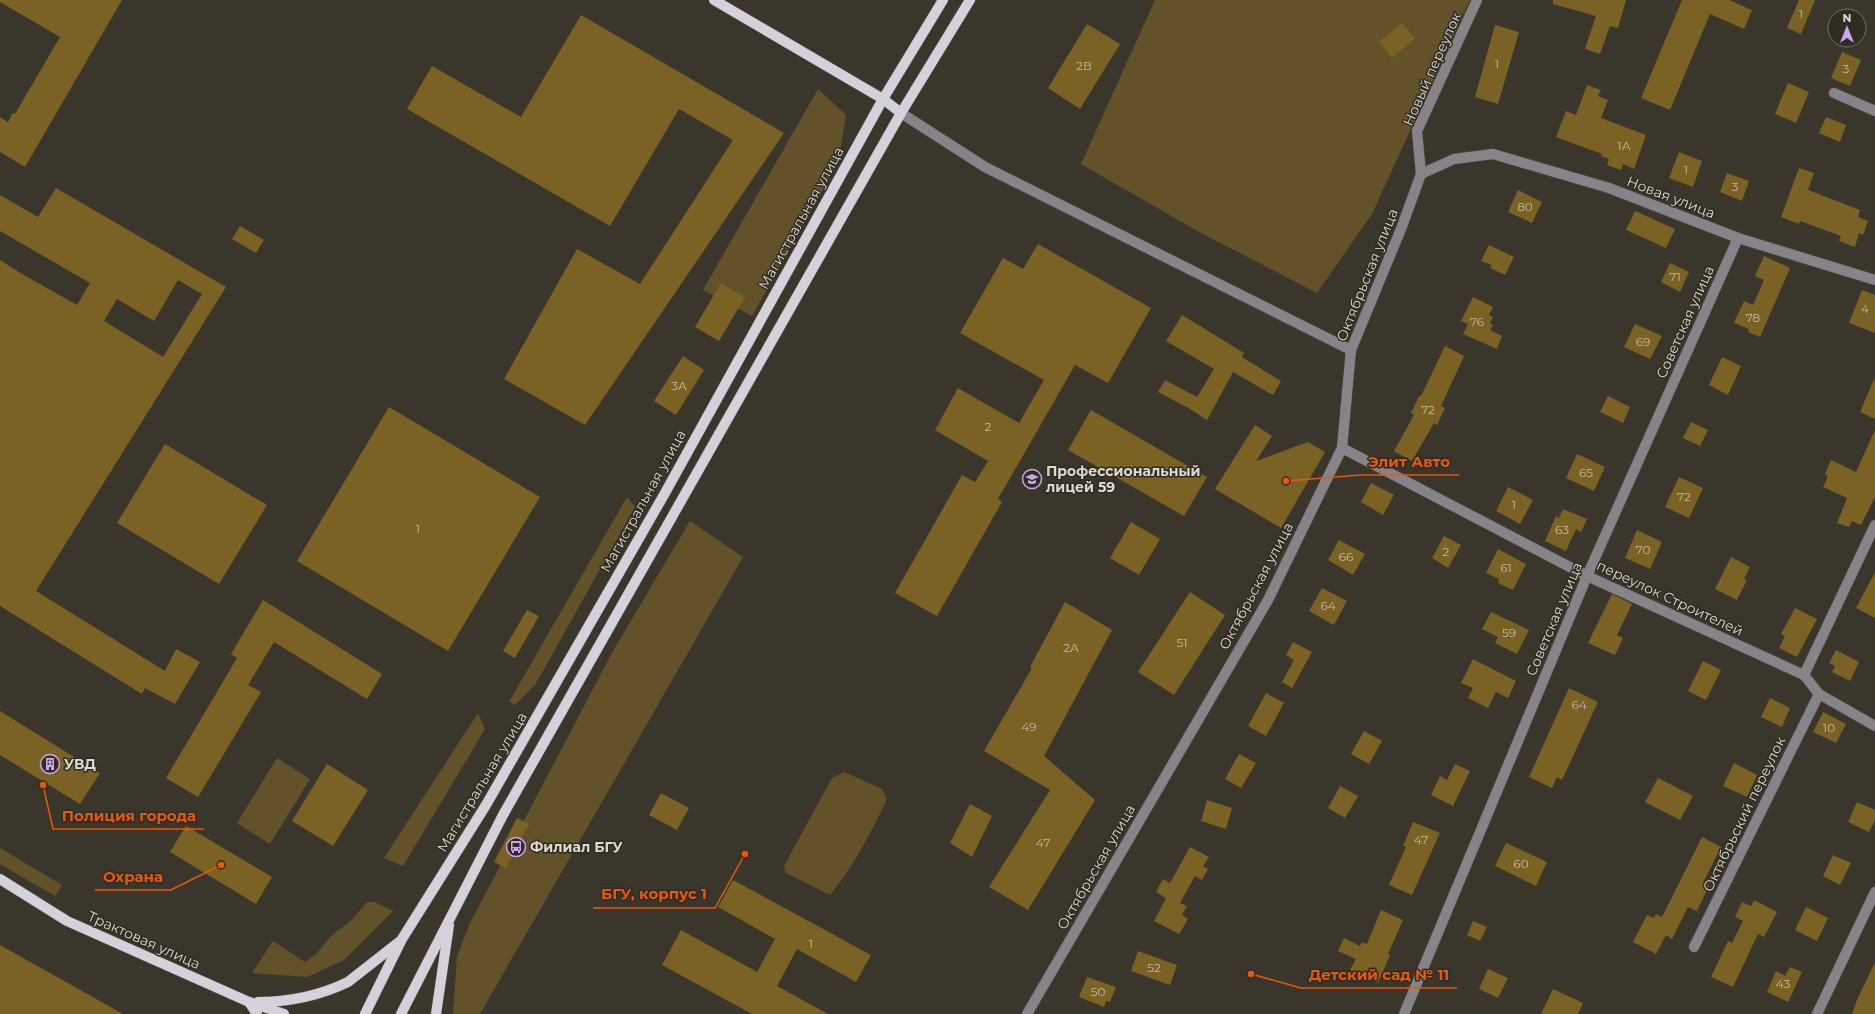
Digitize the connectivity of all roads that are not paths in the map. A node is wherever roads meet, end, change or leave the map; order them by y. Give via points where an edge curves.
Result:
1 (714, 0) edge
2 (943, 0) edge
3 (970, 0) edge
4 (1477, 0) edge
5 (1834, 93) dead end
6 (883, 100) junction
7 (1875, 111) edge
8 (901, 113) junction
9 (1421, 174) junction
10 (1738, 238) junction
11 (1875, 280) edge
12 (1351, 350) junction
13 (1342, 448) junction
14 (1875, 525) edge
15 (1587, 576) junction
16 (1804, 675) junction
17 (1819, 694) junction
18 (1875, 726) edge
19 (0, 879) edge
20 (1875, 892) edge
21 (450, 916) junction
22 (402, 939) junction
23 (1694, 947) dead end
24 (249, 1002) junction
25 (257, 1014) edge
26 (284, 1014) edge
27 (365, 1014) edge
28 (401, 1014) edge
29 (436, 1014) edge
30 (1027, 1014) edge
31 (1404, 1014) edge
32 (1817, 1014) edge

1 - 6 main road
2 - 6 main road, Магистральная улица
3 - 8 main road
4 - 9 street, Новый переулок via 1417,131
5 - 7 street
6 - 8 main road
6 - 22 main road, Магистральная улица via 661,500 486,806
8 - 12 street via 985,167
8 - 21 main road via 503,815
9 - 10 street, Новая улица via 1454,159 1493,154 1609,188
9 - 12 street, Октябрьская улица
10 - 11 street, Новая улица
10 - 15 street, Советская улица
12 - 13 street, Октябрьская улица
13 - 15 street, переулок Строителей
13 - 30 street, Октябрьская улица via 1268,600
14 - 16 street
15 - 16 street, переулок Строителей
15 - 31 street, Советская улица
16 - 17 street, переулок Строителей
17 - 18 street, переулок Строителей
17 - 23 street, Октябрьский переулок
19 - 24 main road, Трактовая улица via 67,921
20 - 32 street
21 - 28 main road
21 - 29 main road
22 - 24 main road via 348,982 318,995 279,1002
22 - 27 main road, Магистральная улица
24 - 25 main road
24 - 26 main road, Трактовая улица

